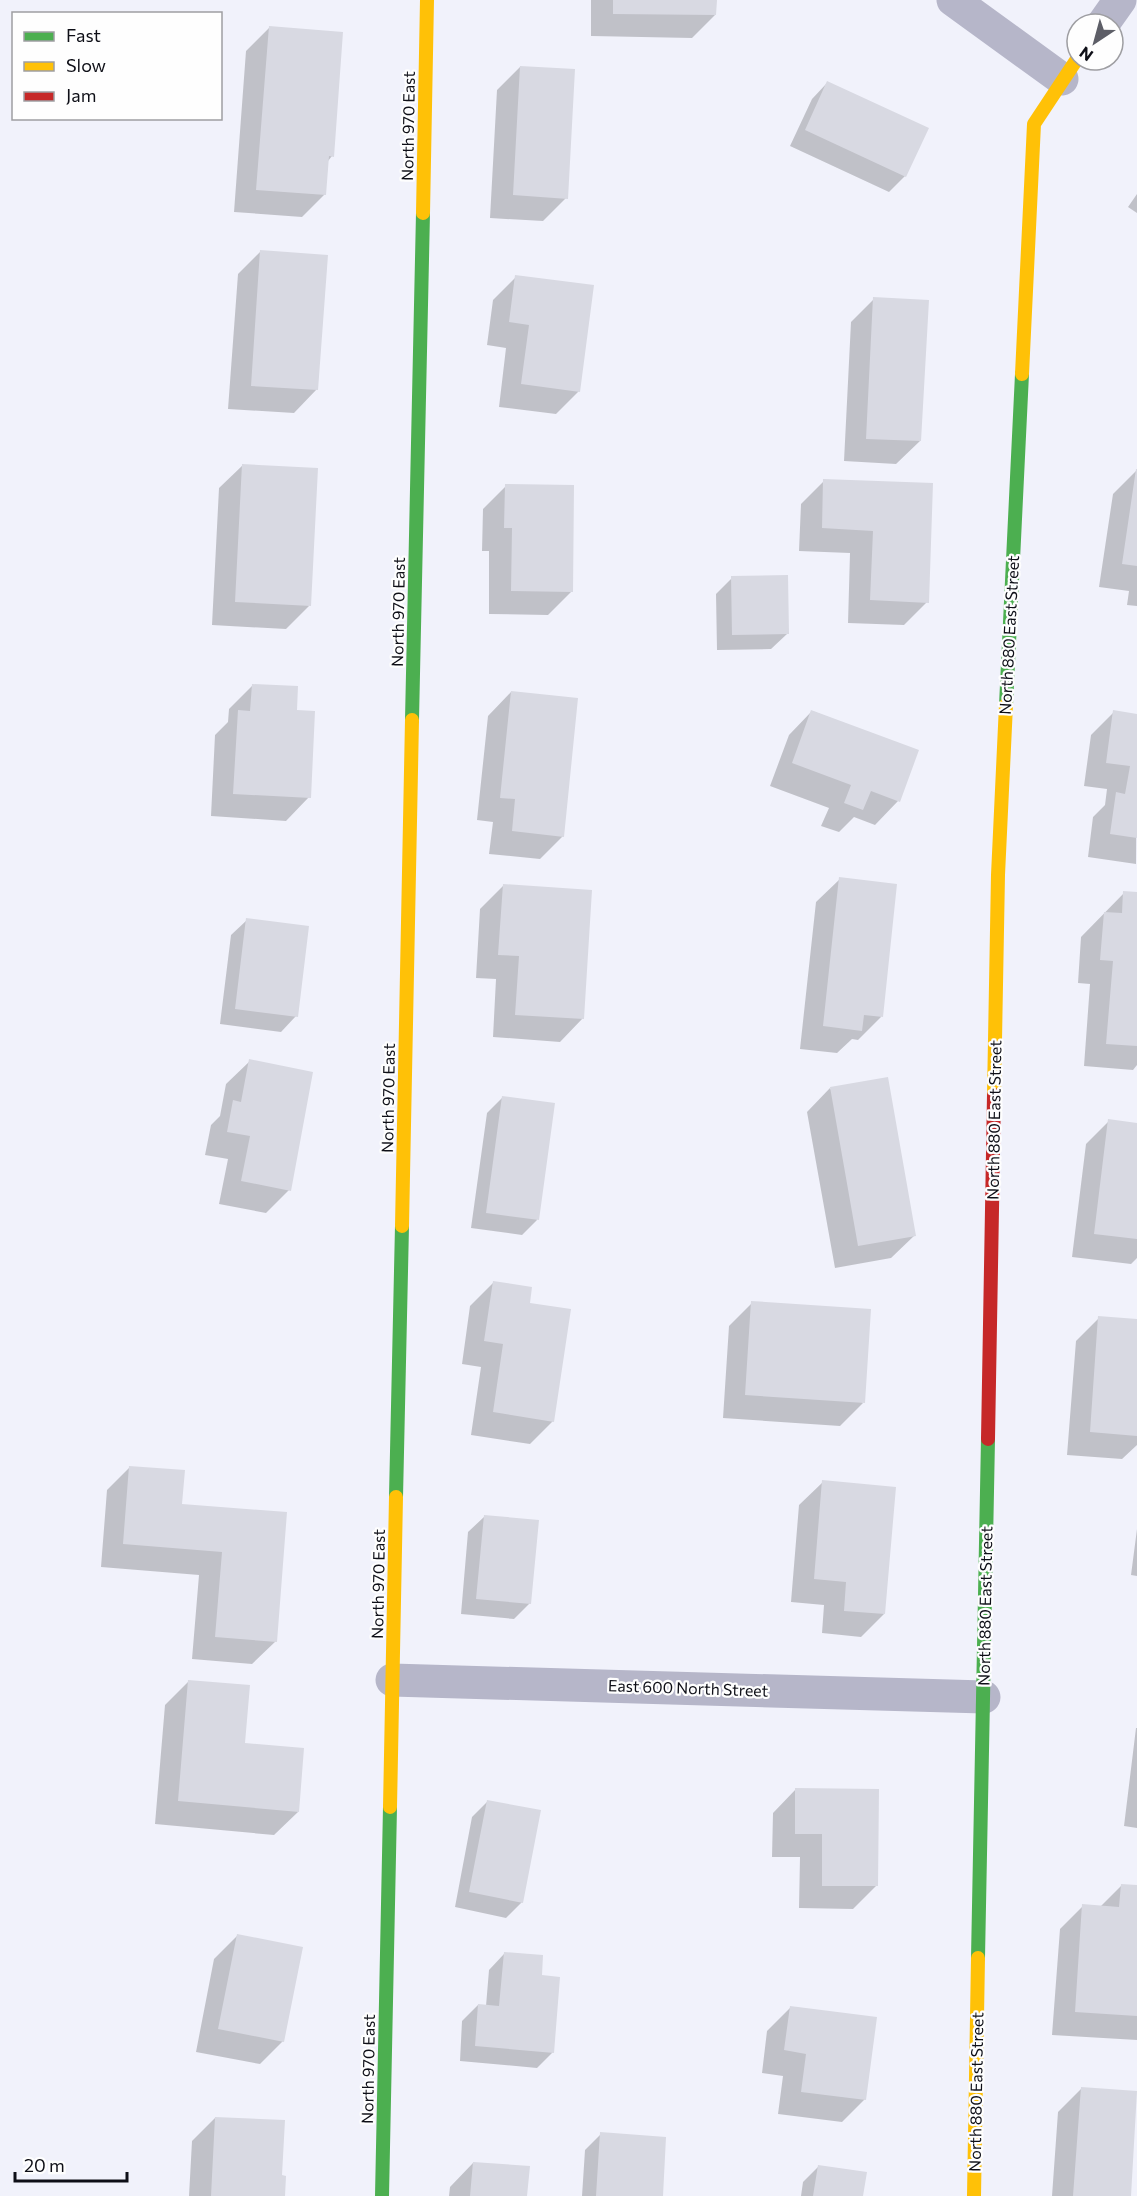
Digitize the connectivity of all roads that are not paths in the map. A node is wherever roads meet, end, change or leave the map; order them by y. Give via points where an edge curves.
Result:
1 (427, 0) edge
2 (953, 0) edge
3 (1065, 66) edge
4 (1068, 72) edge
5 (392, 1680) junction
6 (984, 1697) junction
7 (382, 2196) edge
8 (974, 2196) edge

1 - 5 street, North 970 East
2 - 3 street
4 - 6 street, North 880 East Street via 1034,124 1032,159 998,875
5 - 6 street, East 600 North Street
5 - 7 street, North 970 East
6 - 8 street, North 880 East Street

